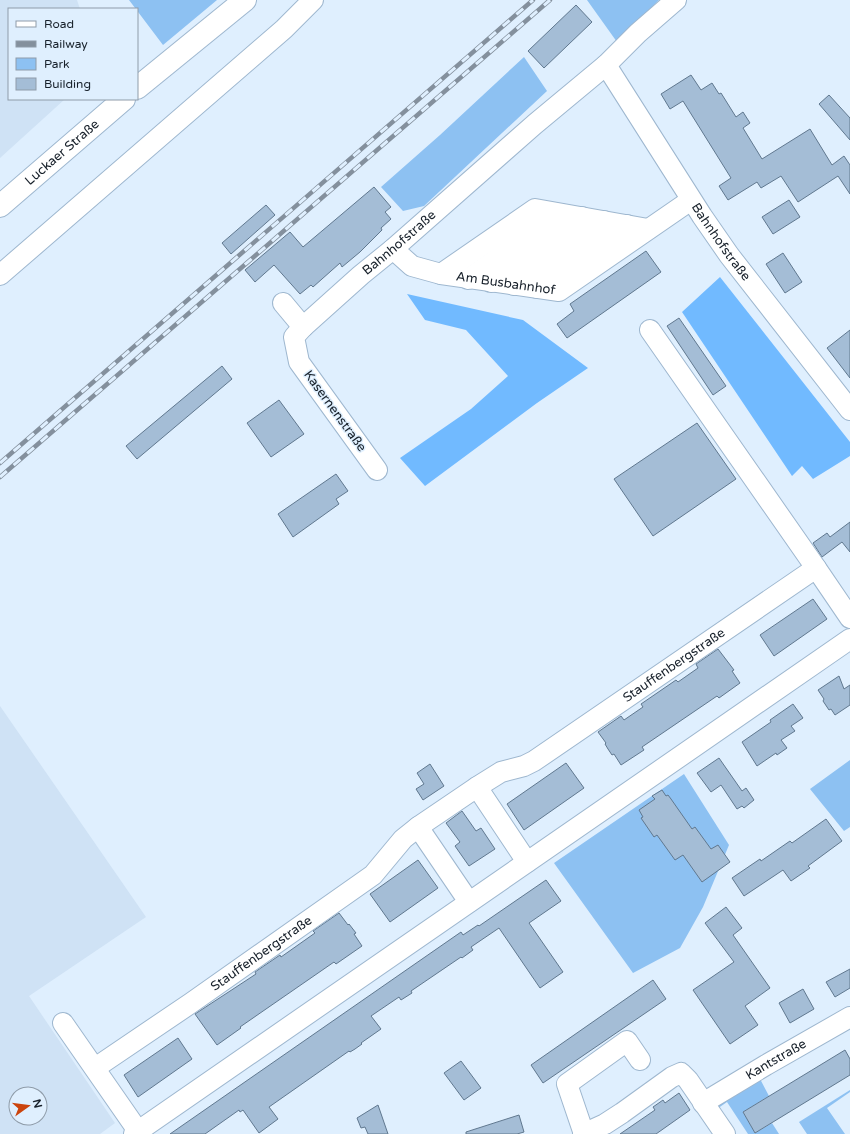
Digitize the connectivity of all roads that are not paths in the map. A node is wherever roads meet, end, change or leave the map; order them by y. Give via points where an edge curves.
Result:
1 (245, 0) edge
2 (314, 0) edge
3 (676, 0) edge
4 (606, 65) junction
5 (138, 87) edge
6 (123, 100) edge
7 (691, 200) junction
8 (0, 206) edge
9 (561, 214) junction
10 (582, 218) junction
11 (604, 221) junction
12 (627, 225) junction
13 (648, 229) junction
14 (393, 249) junction
15 (0, 274) edge
16 (441, 274) junction
17 (468, 279) junction
18 (491, 282) junction
19 (514, 285) junction
20 (537, 288) junction
21 (283, 303) dead end
22 (303, 327) junction
23 (650, 330) dead end
24 (295, 349) joint
25 (850, 410) edge
26 (377, 470) dead end
27 (816, 568) junction
28 (850, 618) edge
29 (850, 639) edge
30 (477, 787) junction
31 (418, 827) junction
32 (527, 862) junction
33 (469, 902) junction
34 (63, 1023) dead end
35 (848, 1024) edge
36 (640, 1060) dead end
37 (95, 1068) junction
38 (703, 1103) junction
39 (136, 1132) edge
40 (584, 1134) edge
41 (725, 1134) edge

1 - 5 main road
2 - 15 street via 284,29
3 - 4 street, Bahnhofstraße
4 - 7 street, Bahnhofstraße
4 - 14 street, Bahnhofstraße
6 - 8 main road, Luckaer Straße
7 - 13 street, Am Busbahnhof
7 - 25 street, Bahnhofstraße via 732,260
9 - 10 street, Am Busbahnhof
9 - 16 street, Am Busbahnhof via 535,209
9 - 17 street
10 - 11 street, Am Busbahnhof
10 - 18 street
11 - 12 street, Am Busbahnhof
11 - 19 street
12 - 13 street, Am Busbahnhof
12 - 20 street
13 - 20 street, Am Busbahnhof via 559,291
14 - 16 street, Am Busbahnhof via 412,266
14 - 22 street, Bahnhofstraße
16 - 17 street, Am Busbahnhof
17 - 18 street, Am Busbahnhof
18 - 19 street, Am Busbahnhof
19 - 20 street, Am Busbahnhof
21 - 22 street
22 - 24 street, Bahnhofstraße via 294,337
23 - 27 street
24 - 26 street, Kasernenstraße via 299,362
27 - 28 street
27 - 30 street, Stauffenbergstraße via 545,754 524,766 501,772
29 - 32 street
30 - 31 street, Stauffenbergstraße
30 - 32 street
31 - 33 street
31 - 37 street, Stauffenbergstraße via 402,839 373,875
32 - 33 street
33 - 39 street
34 - 37 street
35 - 38 street, Kantstraße via 766,1065
36 - 40 street via 626,1041 567,1084
37 - 39 street
38 - 40 street via 681,1073 605,1124
38 - 41 street

